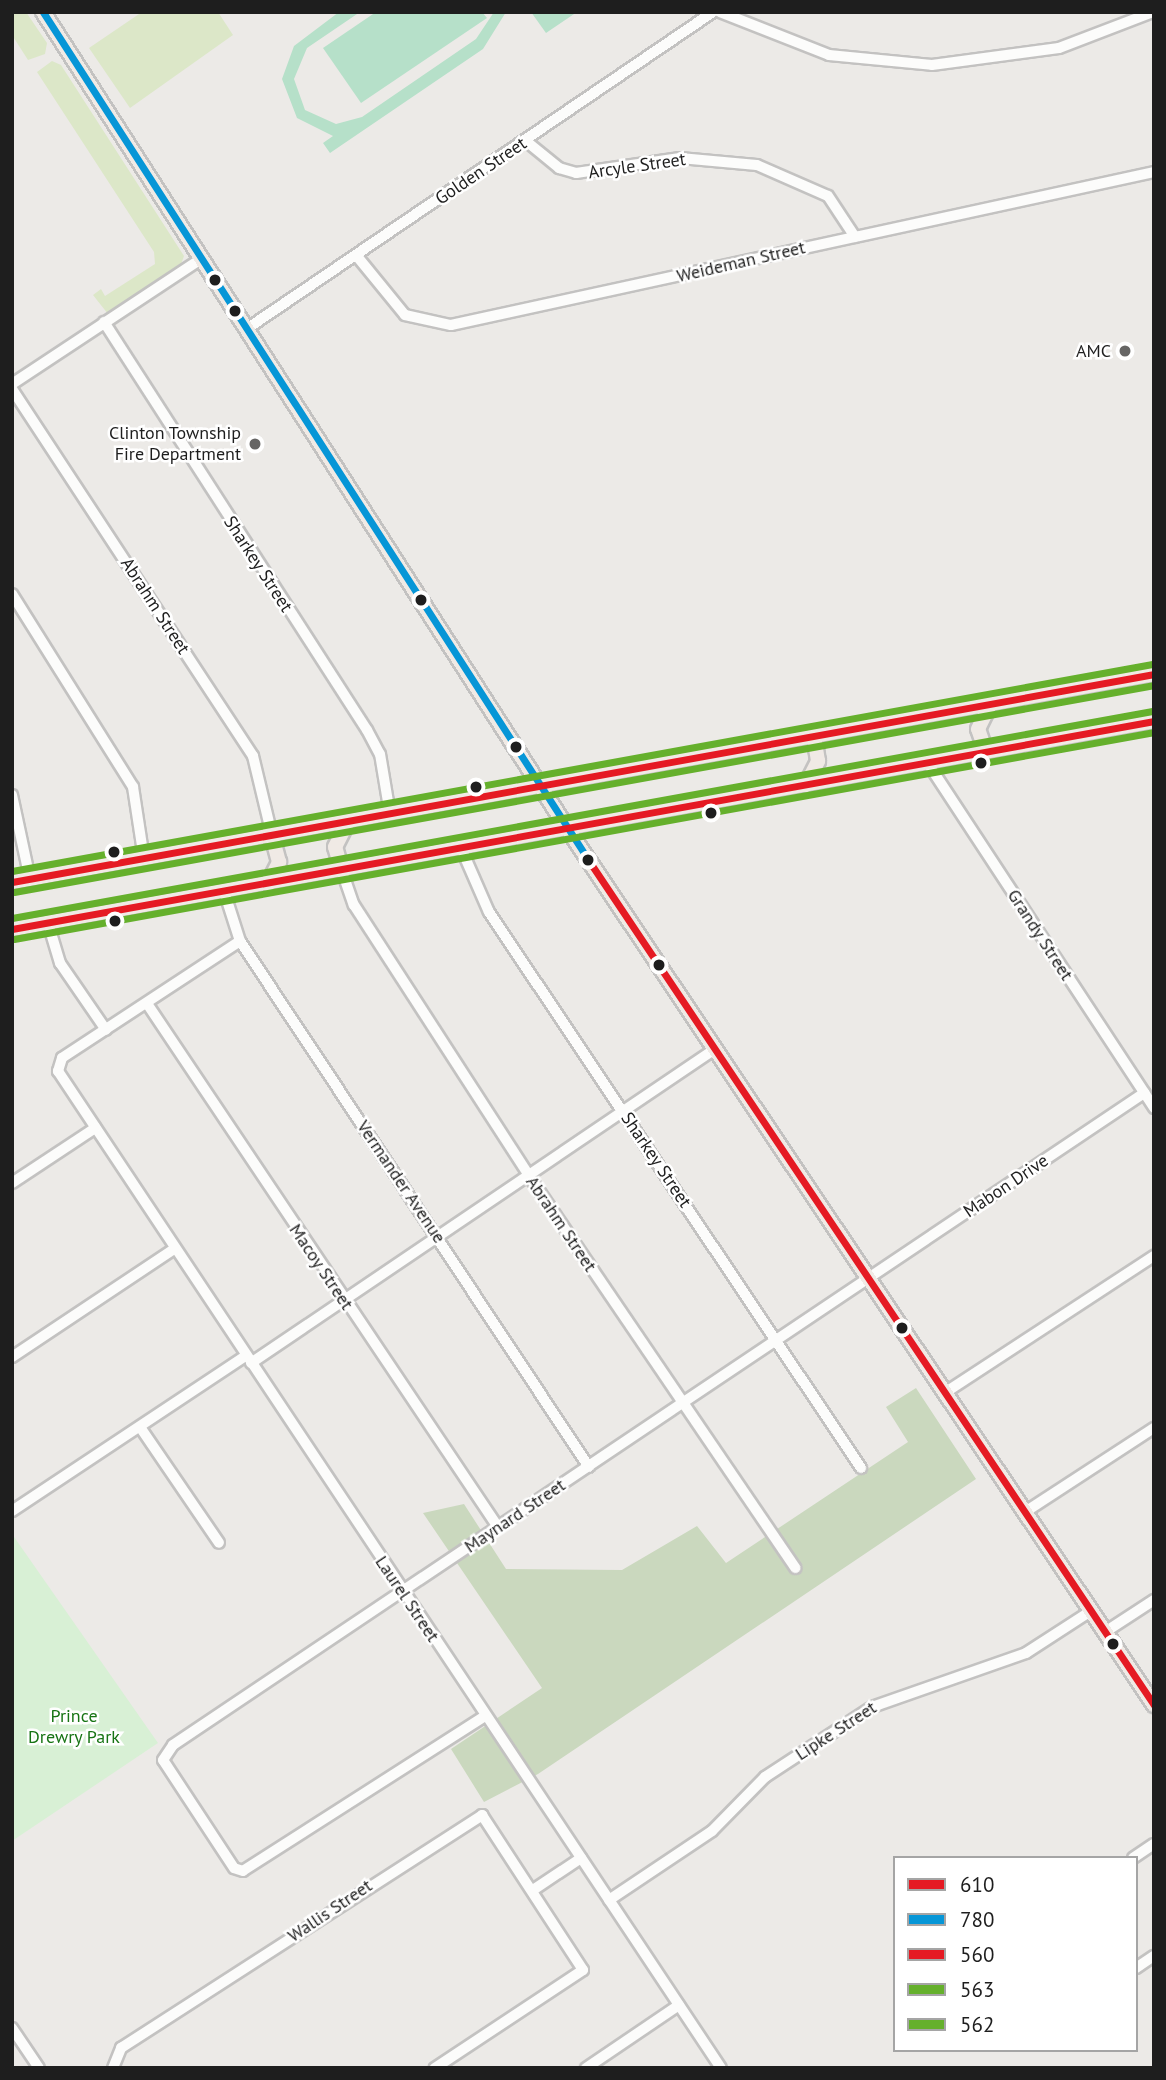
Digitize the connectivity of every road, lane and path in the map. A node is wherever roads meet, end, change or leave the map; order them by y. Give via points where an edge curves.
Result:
1 (43, 12) edge
2 (713, 12) edge
3 (720, 12) edge
4 (1153, 12) edge
5 (526, 141) junction
6 (1154, 172) edge
7 (855, 237) junction
8 (356, 256) junction
9 (201, 259) junction
10 (104, 322) junction
11 (248, 328) junction
12 (12, 387) edge
13 (12, 594) edge
14 (1154, 674) edge
15 (990, 704) junction
16 (1154, 721) edge
17 (814, 737) junction
18 (986, 752) junction
19 (927, 762) junction
20 (806, 785) junction
21 (541, 787) junction
22 (12, 795) edge
23 (390, 814) junction
24 (348, 821) junction
25 (569, 831) junction
26 (272, 835) junction
27 (461, 848) junction
28 (144, 859) junction
29 (342, 871) junction
30 (30, 879) junction
31 (12, 882) edge
32 (268, 884) junction
33 (224, 891) junction
34 (48, 923) junction
35 (12, 929) edge
36 (240, 941) junction
37 (148, 1005) junction
38 (106, 1030) junction
39 (715, 1049) junction
40 (1144, 1093) junction
41 (1154, 1108) edge
42 (624, 1112) junction
43 (94, 1128) junction
44 (528, 1177) junction
45 (12, 1183) edge
46 (439, 1237) junction
47 (174, 1250) junction
48 (1154, 1256) edge
49 (869, 1279) junction
50 (344, 1301) junction
51 (777, 1340) junction
52 (12, 1357) edge
53 (248, 1359) junction
54 (946, 1392) junction
55 (682, 1403) junction
56 (140, 1427) junction
57 (1154, 1428) edge
58 (589, 1467) junction
59 (861, 1468) dead end
60 (12, 1511) edge
61 (1024, 1513) junction
62 (498, 1527) junction
63 (219, 1543) dead end
64 (795, 1568) dead end
65 (403, 1592) junction
66 (1154, 1600) edge
67 (1091, 1611) junction
68 (1105, 1632) junction
69 (1154, 1705) edge
70 (485, 1716) junction
71 (1154, 1844) edge
72 (1136, 1856) edge
73 (581, 1858) junction
74 (536, 1888) junction
75 (609, 1900) junction
76 (1154, 1956) edge
77 (1138, 1967) edge
78 (679, 2005) junction
79 (12, 2028) edge
80 (39, 2068) edge
81 (113, 2068) edge
82 (436, 2068) edge
83 (586, 2068) edge
84 (721, 2068) edge

1 - 9 main road
2 - 5 street, Golden Street
3 - 4 street via 829,55 932,65 1048,51
5 - 7 street, Arcyle Street via 550,162 576,173 690,158 757,165 828,195
5 - 8 street, Golden Street
6 - 7 street, Weideman Street
7 - 8 street, Weideman Street via 436,326 390,304
8 - 11 street, Golden Street
9 - 10 street
9 - 11 main road
10 - 12 street
10 - 23 street, Sharkey Street via 367,730 380,754
11 - 21 main road
12 - 26 street, Abrahm Street via 253,756
13 - 28 street via 133,787
14 - 15 main road
15 - 17 main road
15 - 18 main road via 978,729
16 - 18 main road
17 - 20 main road via 818,761
17 - 21 main road
18 - 19 main road
19 - 20 main road
19 - 40 street, Grandy Street
20 - 25 main road
21 - 23 main road
21 - 25 main road
22 - 30 street
23 - 24 main road
24 - 26 main road
24 - 29 main road via 335,847
25 - 27 main road
25 - 39 main road
26 - 28 main road
26 - 32 main road via 279,862
27 - 29 main road
27 - 42 street, Sharkey Street via 479,897
28 - 30 main road
29 - 32 main road
29 - 44 street, Abrahm Street via 354,905
30 - 31 main road
32 - 33 main road
33 - 34 main road
33 - 36 street, Vermander Avenue
34 - 35 main road
34 - 38 street via 60,963
36 - 37 street
36 - 46 street, Vermander Avenue
37 - 38 street
37 - 50 street, Macoy Street
38 - 43 street, Laurel Street via 58,1064
39 - 42 street
39 - 49 main road
40 - 41 street, Grandy Street
40 - 49 street, Mabon Drive
42 - 44 street
42 - 51 street, Sharkey Street
43 - 45 street
43 - 47 street, Laurel Street
44 - 46 street
44 - 55 street, Abrahm Street
46 - 50 street
46 - 58 street, Vermander Avenue
47 - 52 street
47 - 53 street, Laurel Street
48 - 54 street
49 - 51 street, Maynard Street
49 - 54 main road
50 - 53 street
50 - 62 street, Macoy Street
51 - 55 street, Maynard Street
51 - 59 street, Sharkey Street
53 - 56 street
53 - 65 street, Laurel Street
54 - 61 main road
55 - 58 street, Maynard Street
55 - 64 street, Abrahm Street
56 - 60 street
56 - 63 street
57 - 61 street
58 - 62 street, Maynard Street
61 - 67 main road
62 - 65 street, Maynard Street
65 - 70 street, Laurel Street
65 - 70 street, Maynard Street via 163,1755 234,1868 243,1871
66 - 68 street
67 - 68 main road
67 - 75 street, Lipke Street via 1026,1653 872,1707 765,1777 712,1831
68 - 69 main road
70 - 73 street, Laurel Street
71 - 72 street
73 - 74 street
73 - 75 street, Laurel Street
74 - 81 street, Wallis Street via 492,1822 472,1816 121,2048
74 - 82 street via 583,1970
75 - 78 street, Laurel Street
76 - 77 street
78 - 83 street
78 - 84 street, Laurel Street
79 - 80 street

